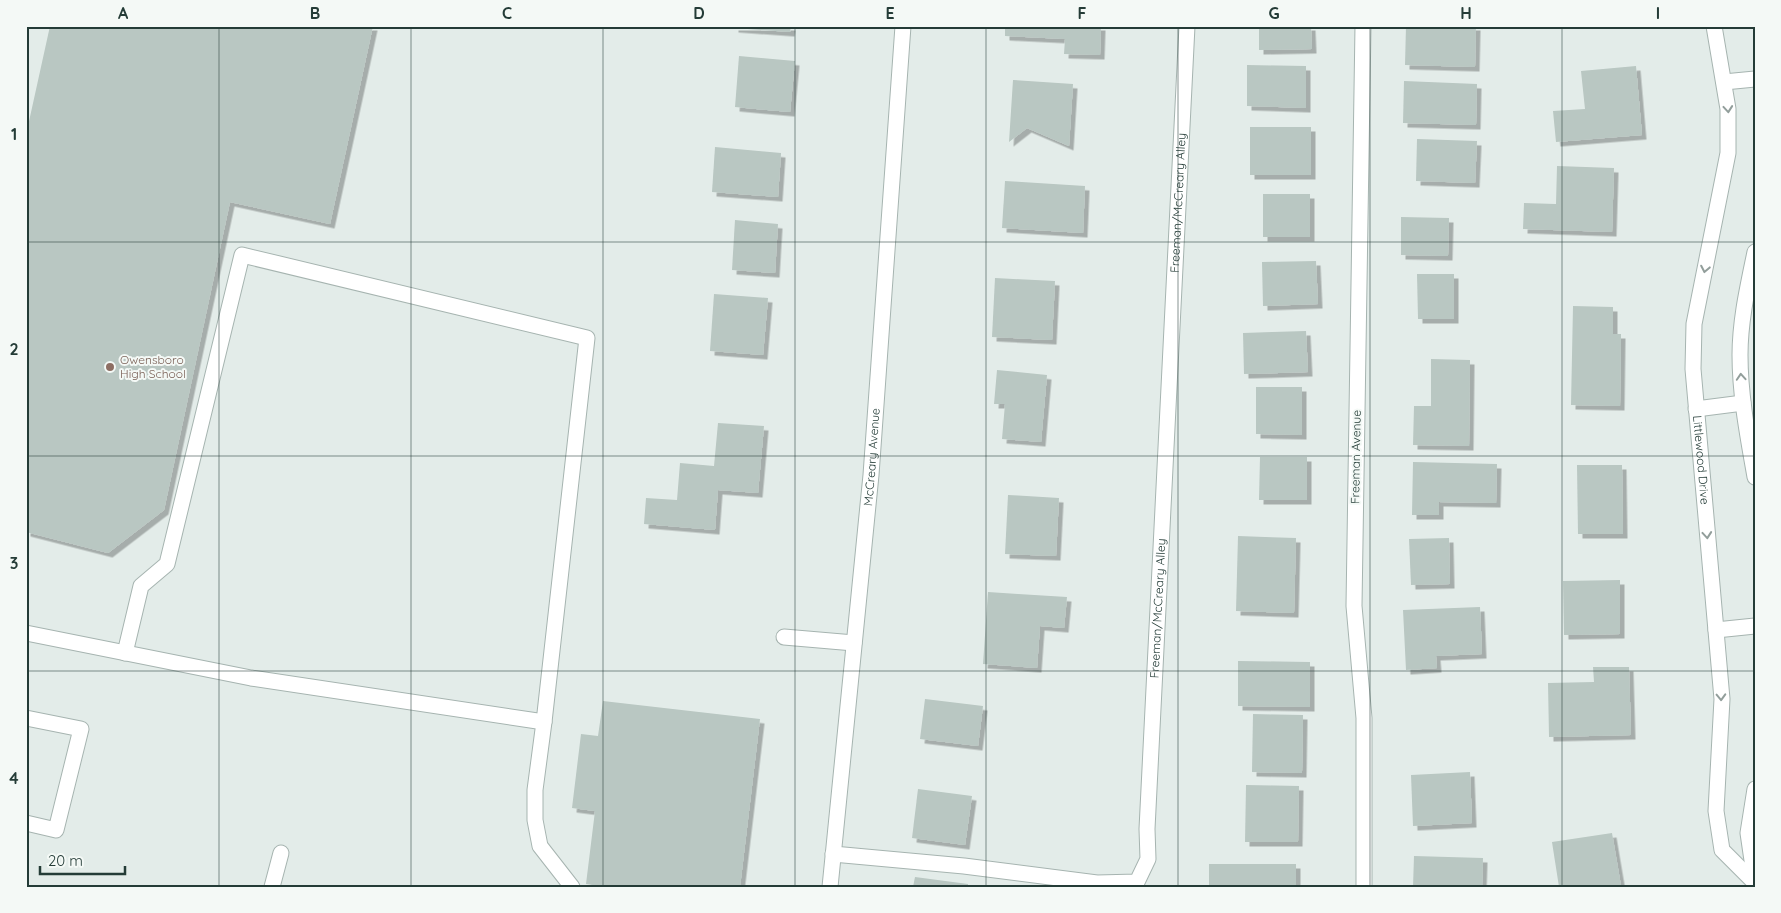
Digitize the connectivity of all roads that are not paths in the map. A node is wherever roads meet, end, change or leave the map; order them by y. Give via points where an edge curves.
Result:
1 (903, 26) edge
2 (1187, 26) edge
3 (1364, 26) edge
4 (1714, 26) edge
5 (1755, 79) edge
6 (1724, 82) junction
7 (1755, 252) edge
8 (1743, 403) junction
9 (1696, 409) junction
10 (1755, 477) edge
11 (1755, 626) edge
12 (1716, 630) junction
13 (26, 632) edge
14 (784, 637) dead end
15 (854, 643) junction
16 (126, 653) junction
17 (26, 718) edge
18 (544, 722) junction
19 (1755, 789) edge
20 (26, 823) edge
21 (281, 853) dead end
22 (833, 854) junction
23 (1755, 882) edge
24 (272, 887) edge
25 (572, 887) edge
26 (830, 887) edge
27 (1364, 887) edge

1 - 15 street, McCreary Avenue via 871,475
2 - 22 street, Freeman/McCreary Alley via 1148,859 1137,882 1097,882
3 - 27 street, Freeman Avenue via 1354,606 1364,718
4 - 6 street, Littlewood Drive
5 - 6 street
6 -> 9 street, Littlewood Drive via 1728,153 1694,324
8 -> 7 street via 1740,355 1744,308
8 - 9 street
8 - 10 street
9 -> 12 street, Littlewood Drive
11 - 12 street
12 -> 23 street, Littlewood Drive via 1722,699 1716,812 1722,850
13 - 16 street
14 - 15 street
15 - 22 street, McCreary Avenue
16 - 18 street via 251,678
16 - 18 street via 141,586 166,564 242,255 586,338
17 - 20 street via 81,729 56,830
18 - 25 street via 535,790 535,820 540,846
19 - 23 street, Littlewood Drive via 1748,834
21 - 24 street
22 - 26 street, McCreary Avenue

